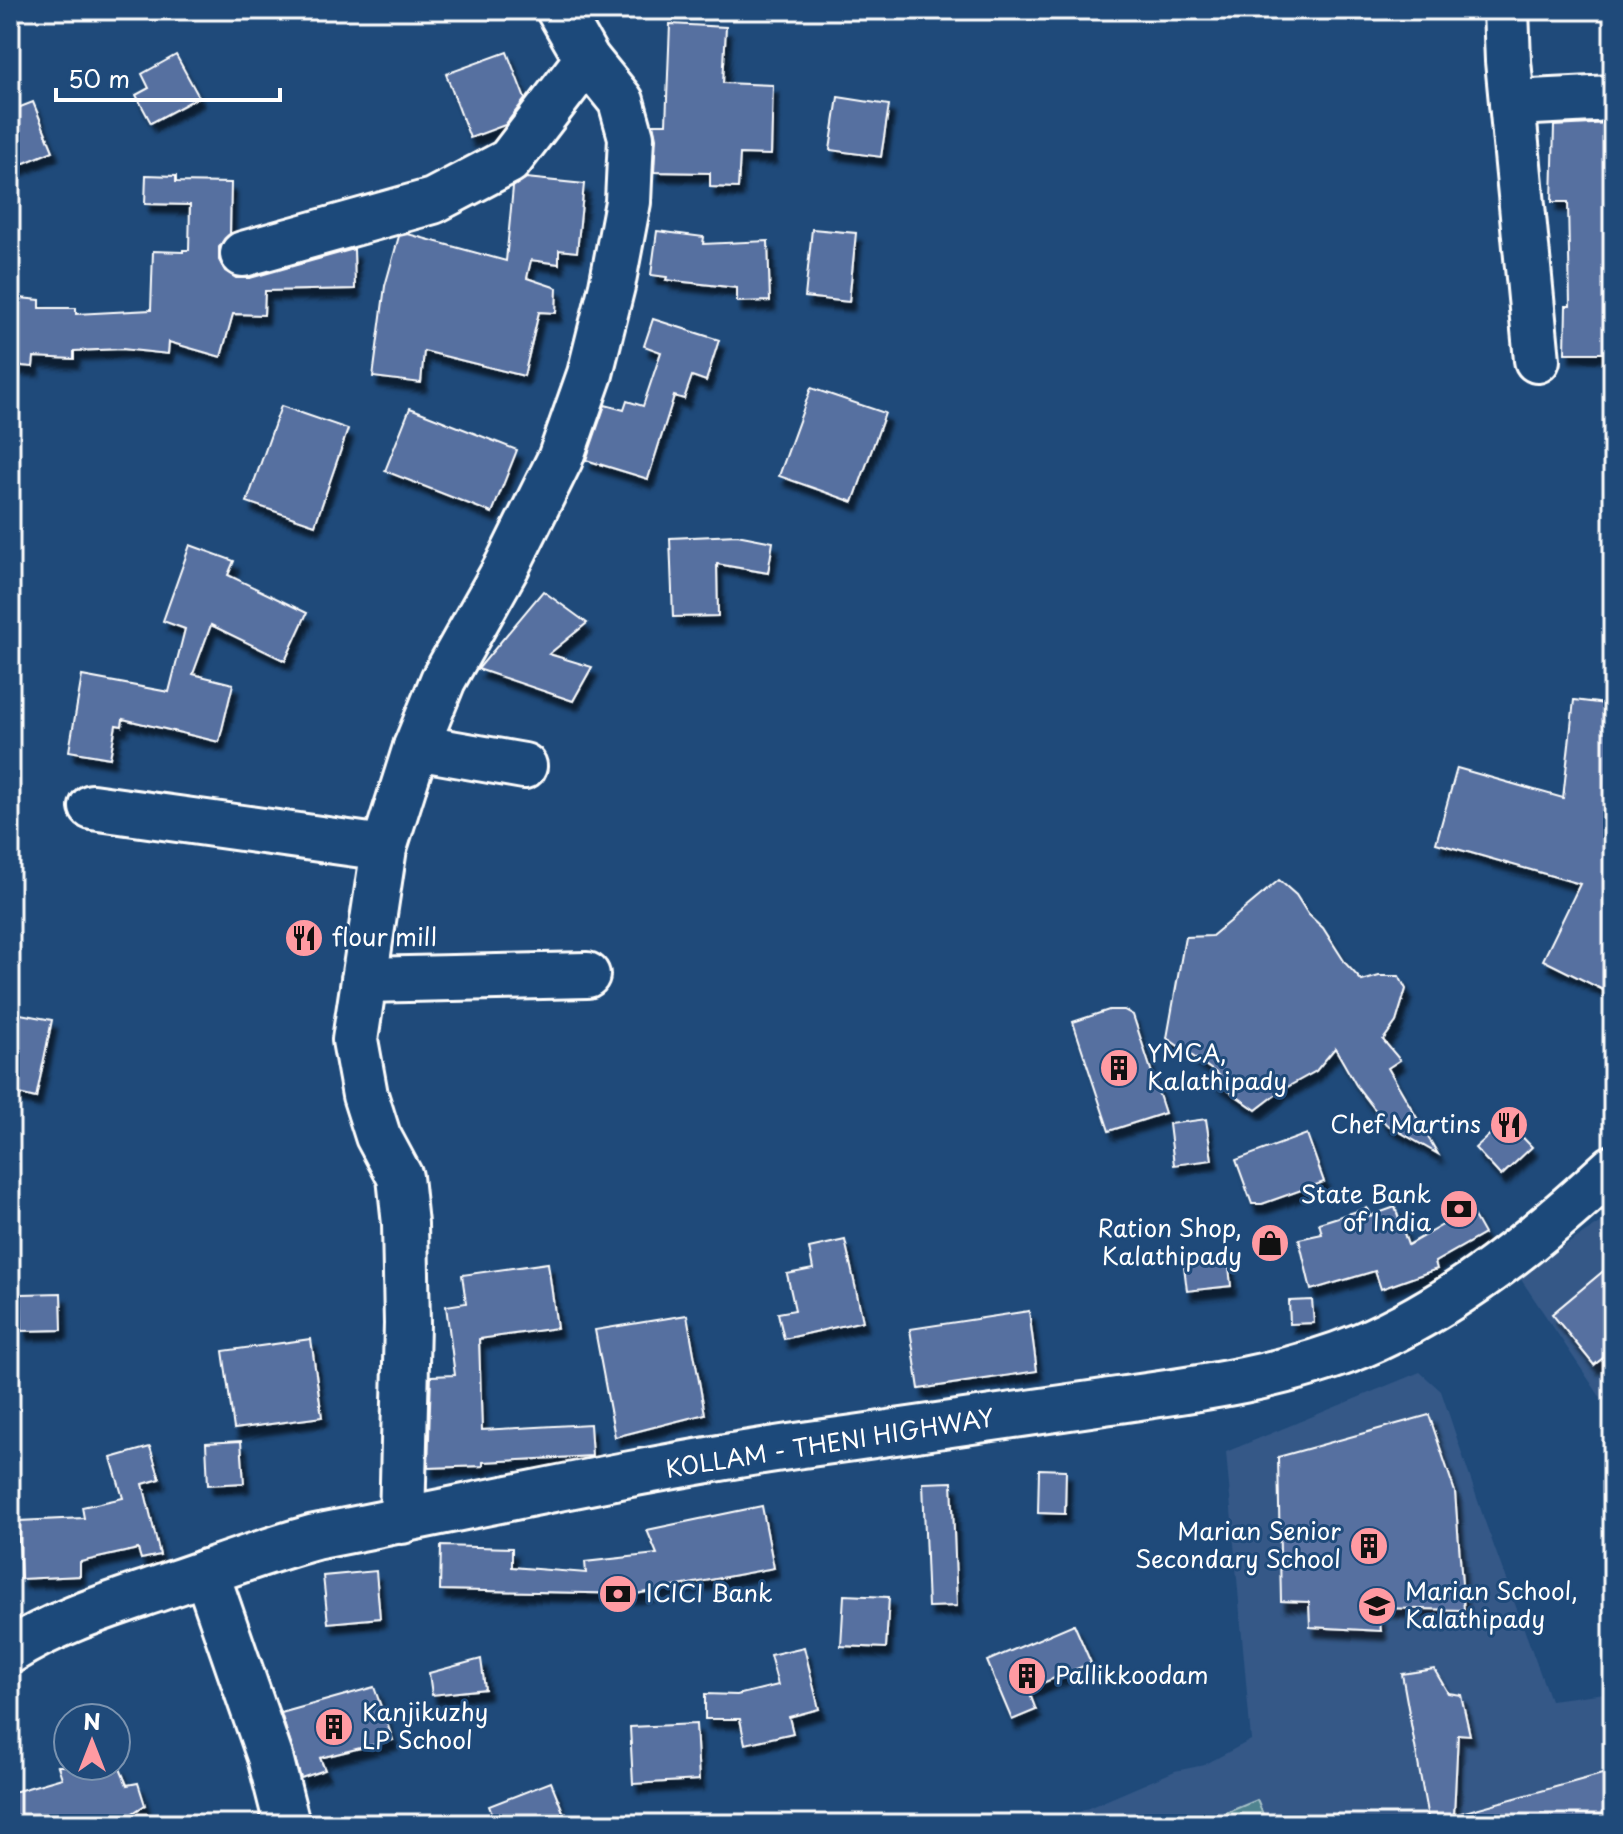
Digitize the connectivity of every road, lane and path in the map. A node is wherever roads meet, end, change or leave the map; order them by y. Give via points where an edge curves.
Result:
1 (559, 10) edge
2 (1506, 10) edge
3 (587, 59) junction
4 (1613, 98) edge
5 (1512, 103) junction
6 (243, 254) dead end
7 (1537, 360) dead end
8 (416, 747) junction
9 (524, 766) dead end
10 (92, 807) dead end
11 (384, 848) junction
12 (587, 975) dead end
13 (364, 980) junction
14 (1613, 1168) edge
15 (402, 1521) junction
16 (206, 1572) junction
17 (10, 1651) edge
18 (287, 1824) edge

1 - 3 main road
2 - 5 main road
3 - 6 main road via 509,161 433,201
3 - 8 main road via 621,101 631,137 628,202 612,286 590,374 560,459 443,680
4 - 5 main road
5 - 7 main road
8 - 9 main road
8 - 11 main road
10 - 11 main road
11 - 13 main road
12 - 13 main road
13 - 15 main road via 355,1040 362,1082 378,1136 400,1177 405,1224
14 - 15 main road, KOLLAM - THENI HIGHWAY via 1559,1218 1457,1293 1405,1325 1320,1360 1176,1393 755,1452
15 - 16 main road, KOLLAM - THENI HIGHWAY via 290,1543
16 - 17 main road, KOLLAM - THENI HIGHWAY via 99,1608
16 - 18 main road via 270,1757

